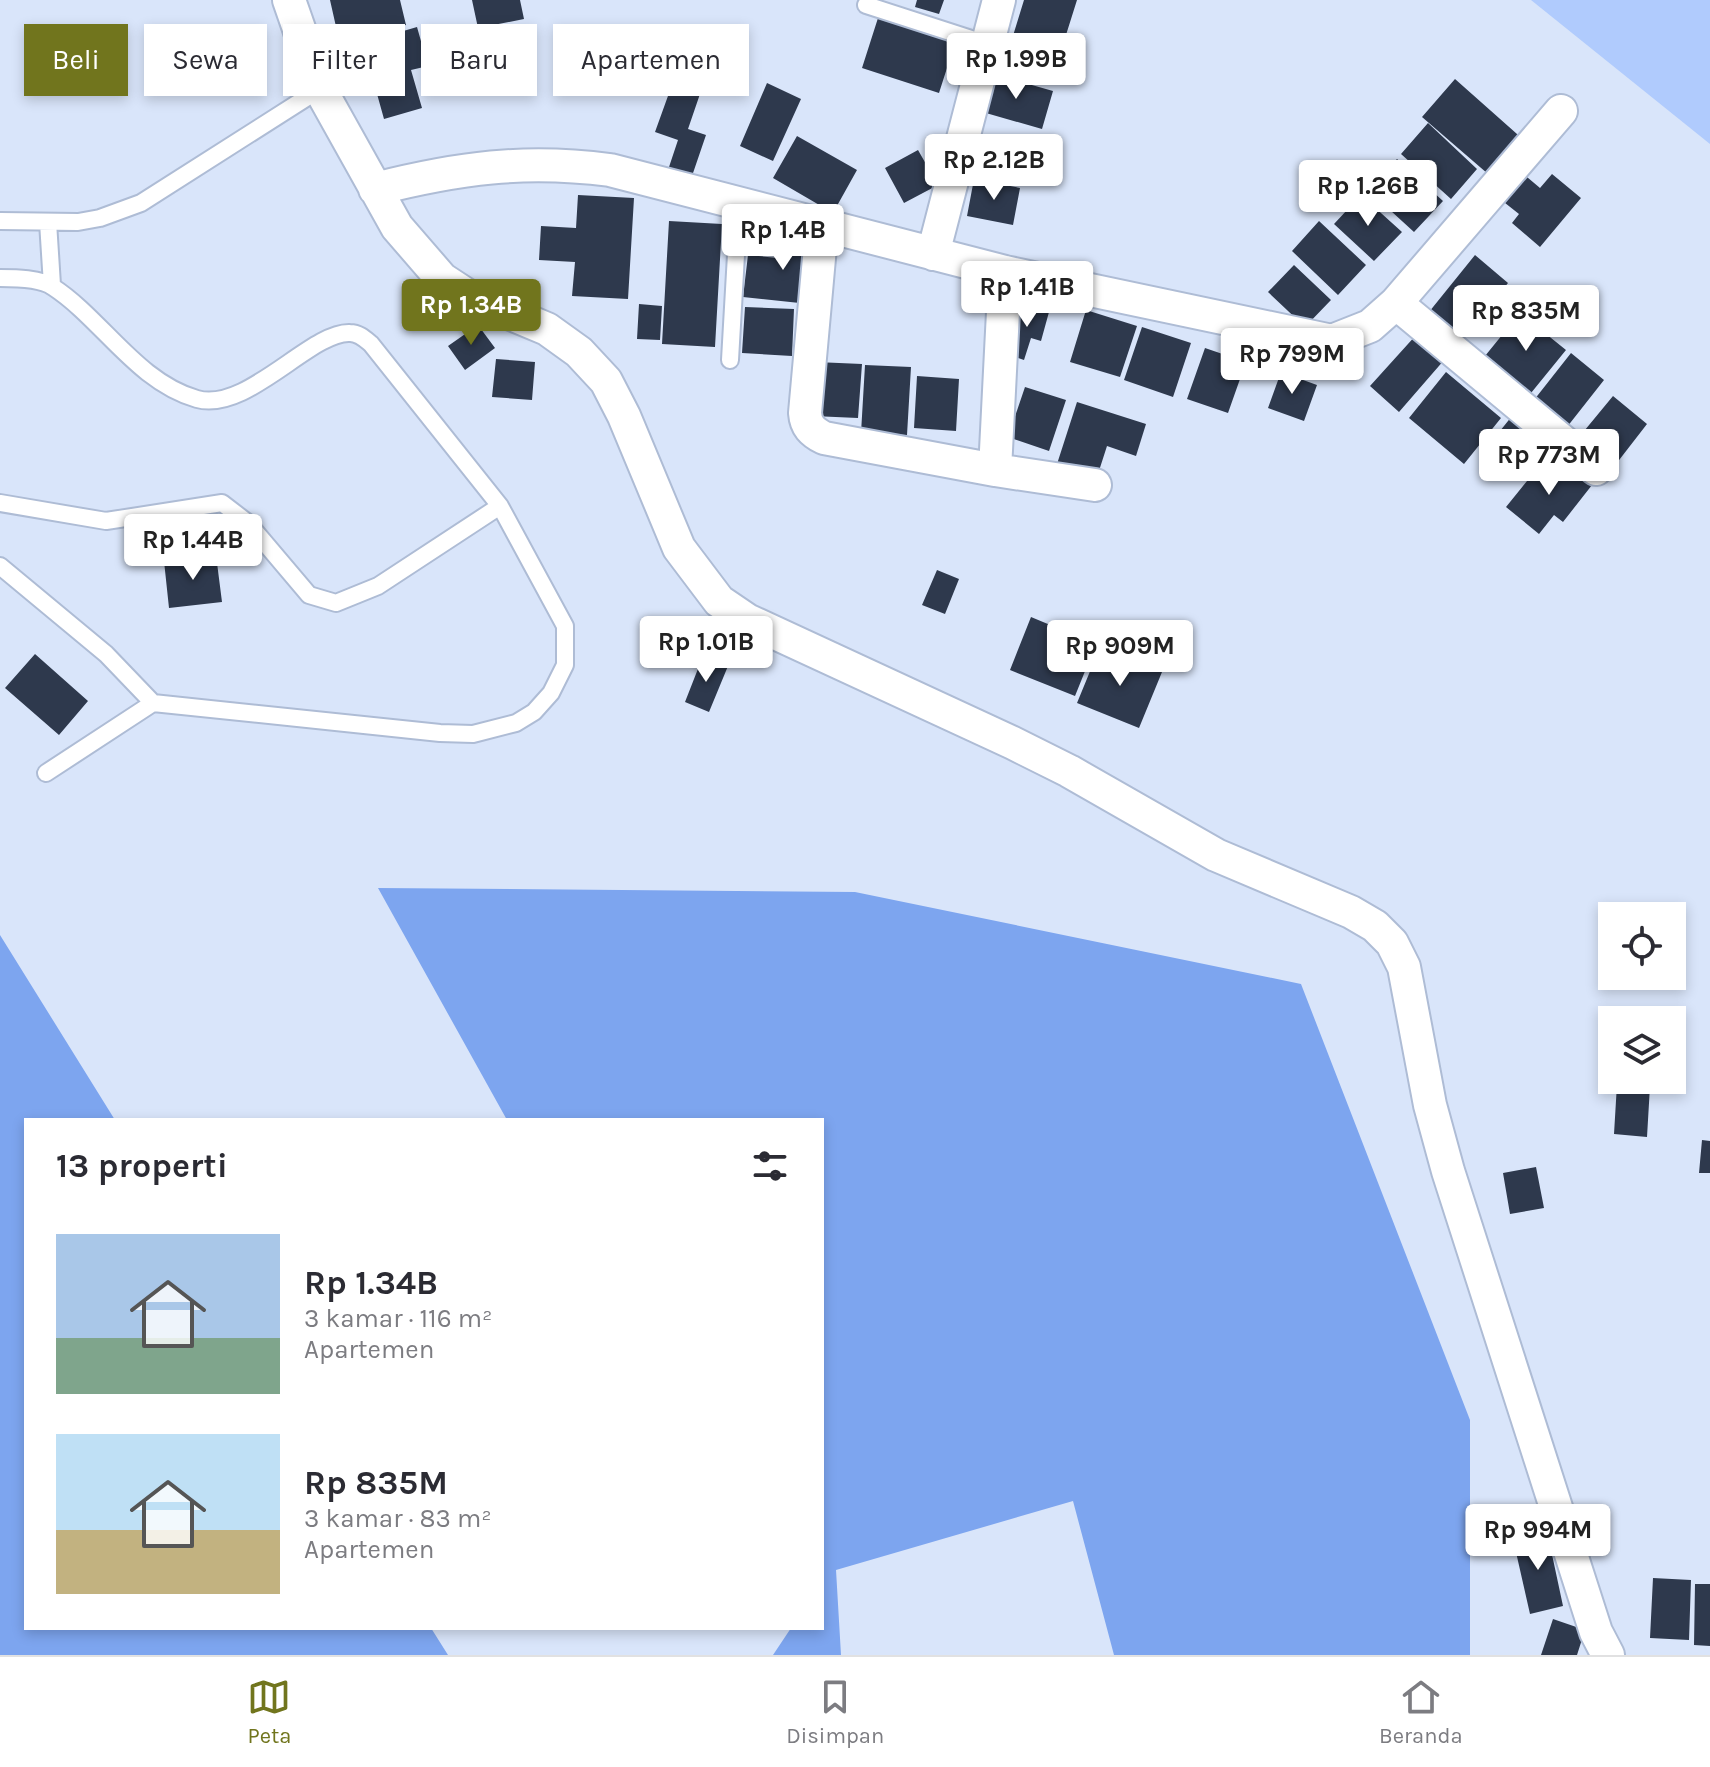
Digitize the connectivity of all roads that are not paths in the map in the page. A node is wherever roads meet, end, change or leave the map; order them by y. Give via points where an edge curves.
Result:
1 (289, 0) edge
2 (999, 0) edge
3 (866, 5) dead end
4 (297, 24) edge
5 (987, 44) junction
6 (309, 96) edge
7 (324, 96) edge
8 (1561, 111) dead end
9 (375, 189) junction
10 (739, 202) junction
11 (0, 221) edge
12 (48, 222) junction
13 (822, 225) junction
14 (933, 254) junction
15 (1005, 272) junction
16 (0, 278) edge
17 (52, 285) junction
18 (1396, 303) junction
19 (730, 360) dead end
20 (1596, 469) dead end
21 (995, 470) junction
22 (1095, 485) dead end
23 (0, 503) edge
24 (500, 506) junction
25 (0, 566) edge
26 (153, 703) junction
27 (46, 773) dead end
28 (1608, 1655) edge

1 - 4 street
2 - 5 street
3 - 5 lane
5 - 14 street
6 - 12 lane via 141,203 100,218
7 - 9 street
8 - 18 street
9 - 10 street via 451,170 559,163
9 - 28 street via 418,255 442,279 468,296 547,329 606,381 679,548 719,601 747,620 1069,771 1216,855 1351,912 1392,943 1404,967 1448,1171 1596,1632
10 - 13 street
10 - 19 lane
11 - 12 lane
12 - 17 lane
13 - 14 street
13 - 21 street via 806,423 824,438
14 - 15 street
15 - 18 street via 1313,340 1347,337 1370,326
15 - 21 street
16 - 17 lane
17 - 24 lane via 151,373 198,399 218,400 245,390 340,334 360,335
18 - 20 street
21 - 22 street
23 - 24 lane via 106,521 222,503 248,523 309,595 336,603 378,586
24 - 26 lane via 565,626 565,665 551,693 516,723 473,734 440,733
25 - 26 lane via 106,654
26 - 27 lane

